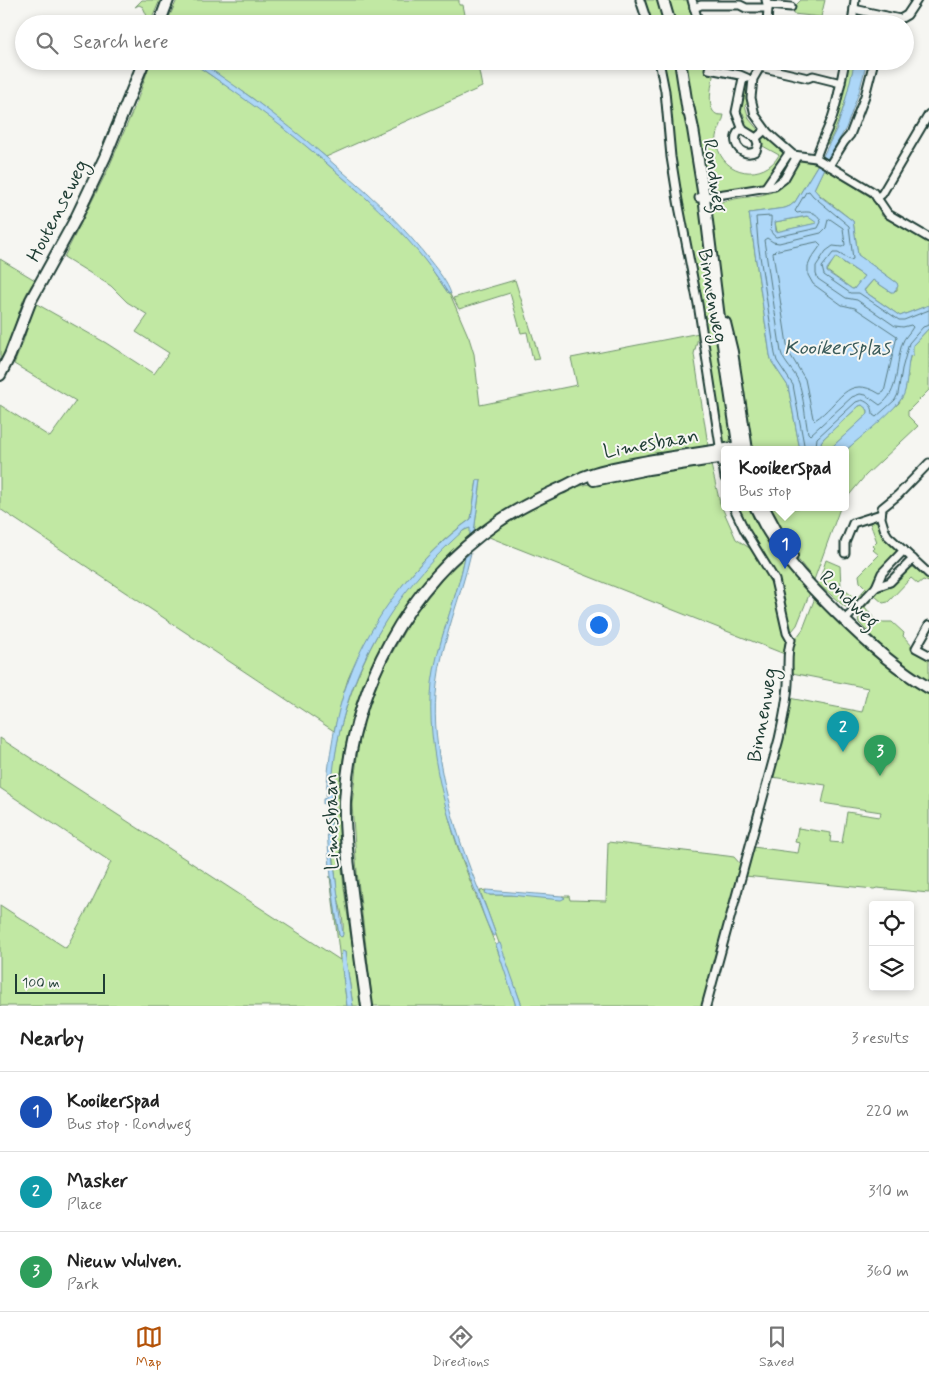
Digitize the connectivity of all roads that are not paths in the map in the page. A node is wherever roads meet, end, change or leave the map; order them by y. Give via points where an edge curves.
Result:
1 (168, 0) edge
2 (640, 0) edge
3 (663, 0) edge
4 (692, 0) edge
5 (855, 0) edge
6 (917, 0) edge
7 (767, 4) edge
8 (791, 7) dead end
9 (694, 8) junction
10 (854, 9) junction
11 (162, 15) edge
12 (645, 15) edge
13 (667, 15) edge
14 (696, 15) edge
15 (853, 15) edge
16 (880, 15) edge
17 (906, 15) edge
18 (140, 70) edge
19 (660, 70) edge
20 (682, 70) edge
21 (714, 70) edge
22 (757, 70) edge
23 (781, 70) edge
24 (844, 70) edge
25 (872, 70) edge
26 (743, 78) junction
27 (753, 79) junction
28 (842, 82) junction
29 (929, 114) edge
30 (742, 129) junction
31 (765, 130) junction
32 (756, 138) junction
33 (793, 155) junction
34 (823, 162) junction
35 (702, 197) junction
36 (877, 198) junction
37 (929, 238) edge
38 (0, 375) edge
39 (742, 446) edge
40 (716, 455) edge
41 (929, 463) edge
42 (721, 468) edge
43 (735, 511) edge
44 (758, 511) edge
45 (766, 511) edge
46 (881, 514) junction
47 (904, 550) junction
48 (845, 553) dead end
49 (913, 559) junction
50 (929, 574) edge
51 (876, 587) junction
52 (847, 618) junction
53 (929, 624) edge
54 (929, 655) edge
55 (929, 688) edge
56 (367, 1006) edge
57 (706, 1006) edge

1 - 11 main road
2 - 12 street
3 - 13 main road
4 - 9 street
5 - 10 street
6 - 17 street
7 - 8 street
7 - 9 street via 746,8 740,5 701,5
9 - 14 street
10 - 15 street
10 - 16 street
18 - 38 main road, Houtenseweg via 105,157 31,300
19 - 40 street, Binnenweg via 678,201 698,304
20 - 35 main road, Rondweg
21 - 26 street
22 - 27 street
23 - 28 street via 808,78 813,76
24 - 28 street
25 - 34 street via 850,135
26 - 27 street
26 - 30 street via 736,111
27 - 31 street via 752,104
28 - 34 street via 831,120 820,143
29 - 36 street
30 - 32 street
30 - 32 street via 735,139 743,153 756,151
31 - 32 street
31 - 33 street
33 - 34 street
33 - 35 street via 782,182 775,186
34 - 36 street
35 - 39 main road, Rondweg via 719,318
36 - 37 street via 888,214
40 - 42 street, Binnenweg
40 - 56 main road, Limesbaan via 613,468 588,475 522,508 499,521 463,550 420,596 392,638 376,668 353,737 345,802 346,836
41 - 46 street via 884,506
43 - 57 street, Binnenweg via 775,580 791,640 784,714 773,762
44 - 52 main road, Rondweg via 790,564
45 - 52 main road, Rondweg via 797,563
46 - 47 street via 887,534
46 - 48 street via 853,522 844,543
47 - 49 street
47 - 51 street via 882,573
49 - 50 street
49 - 51 street via 890,582
51 - 52 street
52 - 55 main road, Rondweg via 892,661
53 - 54 street via 916,648

